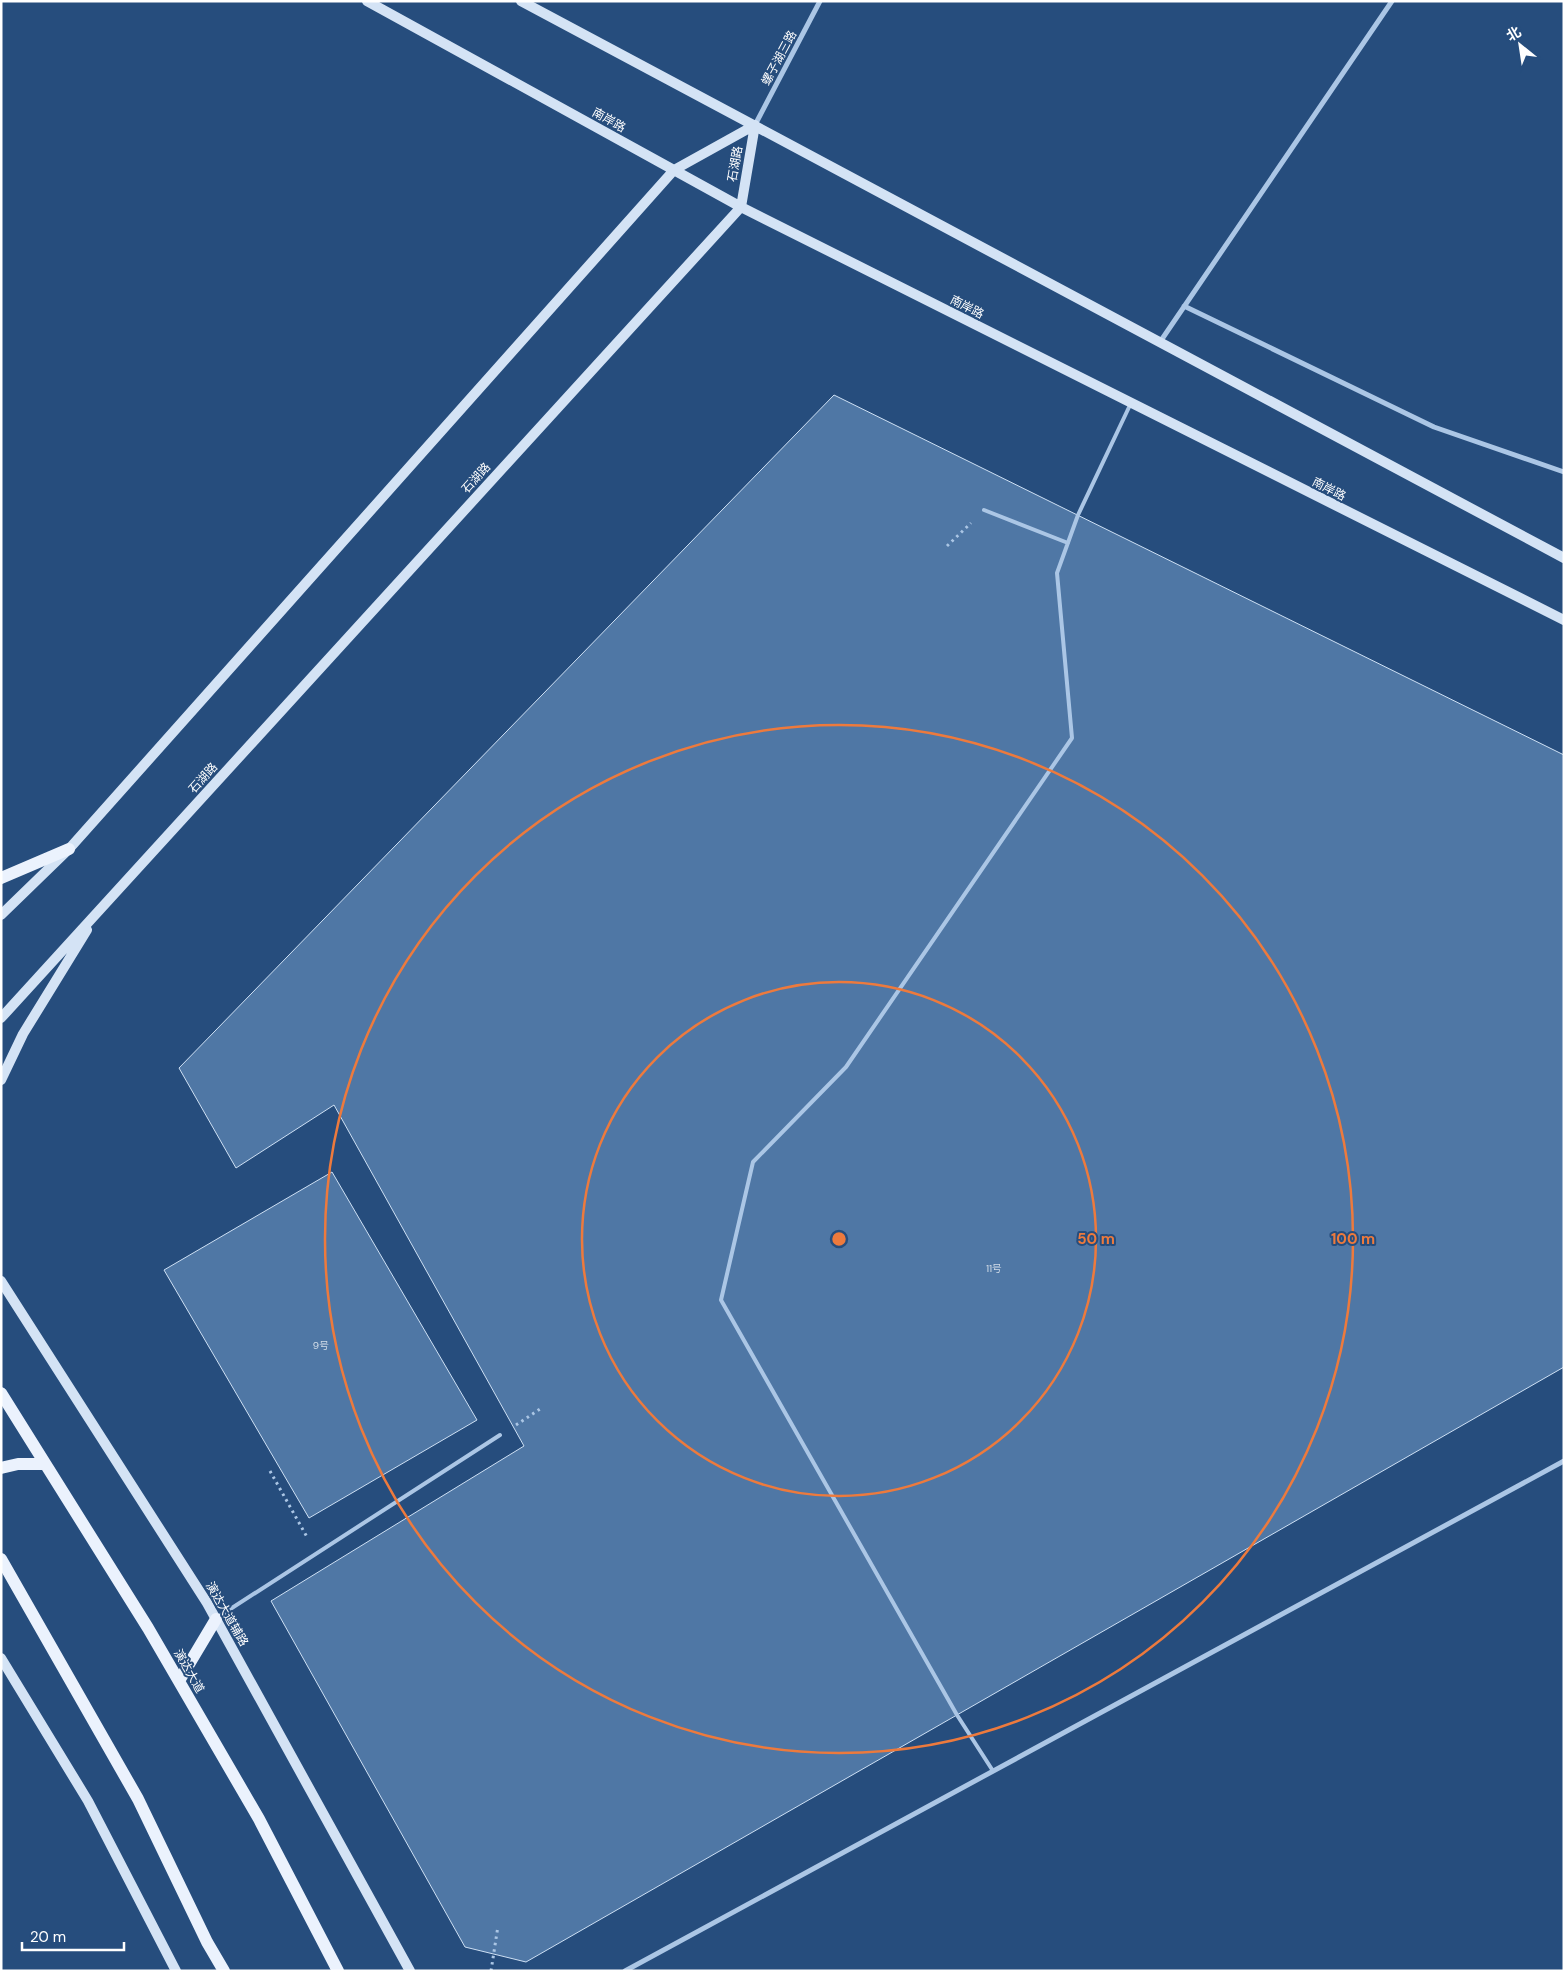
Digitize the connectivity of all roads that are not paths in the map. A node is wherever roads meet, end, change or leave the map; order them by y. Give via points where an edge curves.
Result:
1 (367, 1) edge
2 (521, 1) edge
3 (820, 1) edge
4 (1392, 1) edge
5 (754, 125) junction
6 (674, 170) junction
7 (741, 207) junction
8 (1184, 306) junction
9 (1160, 342) junction
10 (1131, 403) junction
11 (1564, 472) edge
12 (984, 510) road end
13 (1068, 543) junction
14 (1564, 558) edge
15 (1564, 620) edge
16 (69, 848) junction
17 (1, 878) edge
18 (101, 908) junction
19 (1, 915) edge
20 (1, 1018) edge
21 (1, 1080) edge
22 (1, 1281) edge
23 (1, 1393) edge
24 (500, 1434) road end
25 (1564, 1461) edge
26 (45, 1464) junction
27 (1, 1468) edge
28 (1, 1559) edge
29 (216, 1619) junction
30 (1, 1658) edge
31 (179, 1681) junction
32 (993, 1771) junction
33 (176, 1971) edge
34 (224, 1971) edge
35 (338, 1971) edge
36 (410, 1971) edge
37 (625, 1971) edge

1 - 6 main road, 南岸路
2 - 5 main road
3 - 5 street, 螺子湖三路
4 - 8 street
5 - 6 main road, 石湖路
5 - 7 main road, 石湖路
5 - 9 main road
6 - 7 main road, 南岸路
6 - 16 main road, 石湖路
7 - 10 main road, 南岸路
7 - 18 main road, 石湖路
8 - 9 street
8 - 11 street via 1434,427
9 - 14 main road
10 - 13 lane
10 - 15 main road, 南岸路
12 - 13 lane
13 - 32 lane via 1057,573 1072,738 846,1067 753,1162 721,1300
16 - 17 main road
16 - 19 main road, 石湖路
18 - 20 main road, 石湖路
18 - 21 main road via 23,1034
22 - 29 main road, 演达大道辅路
23 - 26 main road, 演达大道
24 - 29 lane
25 - 32 street
26 - 27 main road
26 - 31 main road, 演达大道
28 - 34 main road via 138,1799
29 - 31 main road
29 - 36 main road, 演达大道辅路
30 - 33 main road via 88,1802
31 - 35 main road, 演达大道 via 259,1819
32 - 37 street

